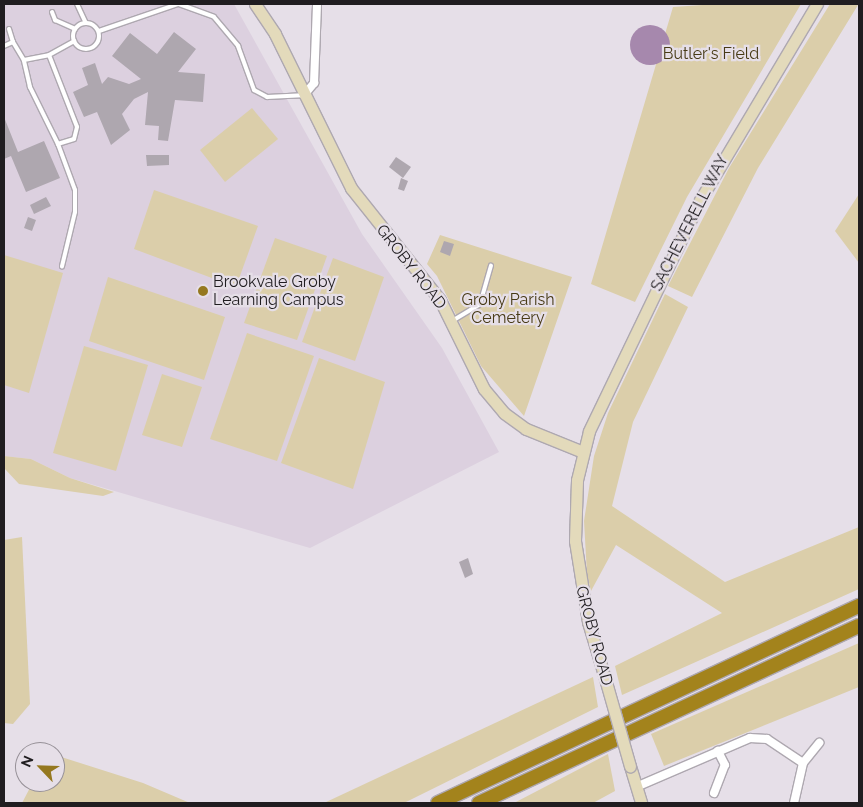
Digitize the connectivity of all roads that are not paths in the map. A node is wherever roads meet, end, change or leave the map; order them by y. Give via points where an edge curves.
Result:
1 (77, 4) edge
2 (179, 4) edge
3 (255, 4) edge
4 (317, 4) edge
5 (817, 4) edge
6 (52, 12) dead end
7 (86, 23) junction
8 (75, 29) junction
9 (9, 30) dead end
10 (99, 31) junction
11 (74, 41) junction
12 (14, 42) junction
13 (4, 46) edge
14 (48, 55) junction
15 (24, 60) junction
16 (304, 95) junction
17 (58, 144) junction
18 (62, 266) dead end
19 (491, 266) dead end
20 (451, 321) junction
21 (583, 452) junction
22 (859, 606) edge
23 (859, 626) edge
24 (819, 743) dead end
25 (718, 752) junction
26 (803, 763) junction
27 (636, 788) junction
28 (714, 792) dead end
29 (438, 803) edge
30 (479, 803) edge
31 (641, 803) edge
32 (794, 803) edge

1 - 7 lane
2 - 10 lane
2 - 16 lane via 214,17 238,46 254,90 267,97
3 - 16 street, GROBY ROAD
4 - 16 street via 314,83
5 - 21 street, SACHEVERELL WAY via 696,208 597,409
6 - 8 lane via 54,20
7 - 8 lane
7 - 10 lane
8 - 11 lane
9 - 12 lane
10 - 11 lane via 98,43 91,49 83,49
11 - 14 lane
12 - 13 lane
12 - 15 lane
14 - 15 lane
14 - 17 lane via 77,127 74,139
15 - 17 lane via 30,88
16 - 20 street, GROBY ROAD via 350,188 426,281
17 - 18 lane via 75,190 75,212
19 - 20 lane via 480,304
20 - 21 street, GROBY ROAD via 481,384 504,413 542,438
21 - 27 street, GROBY ROAD, bridge via 574,516 577,566
22 - 29 highway
23 - 30 highway
24 - 26 street
25 - 26 street via 750,738 767,739
25 - 27 street
25 - 28 street via 725,765
26 - 32 street
27 - 31 street, GROBY ROAD

